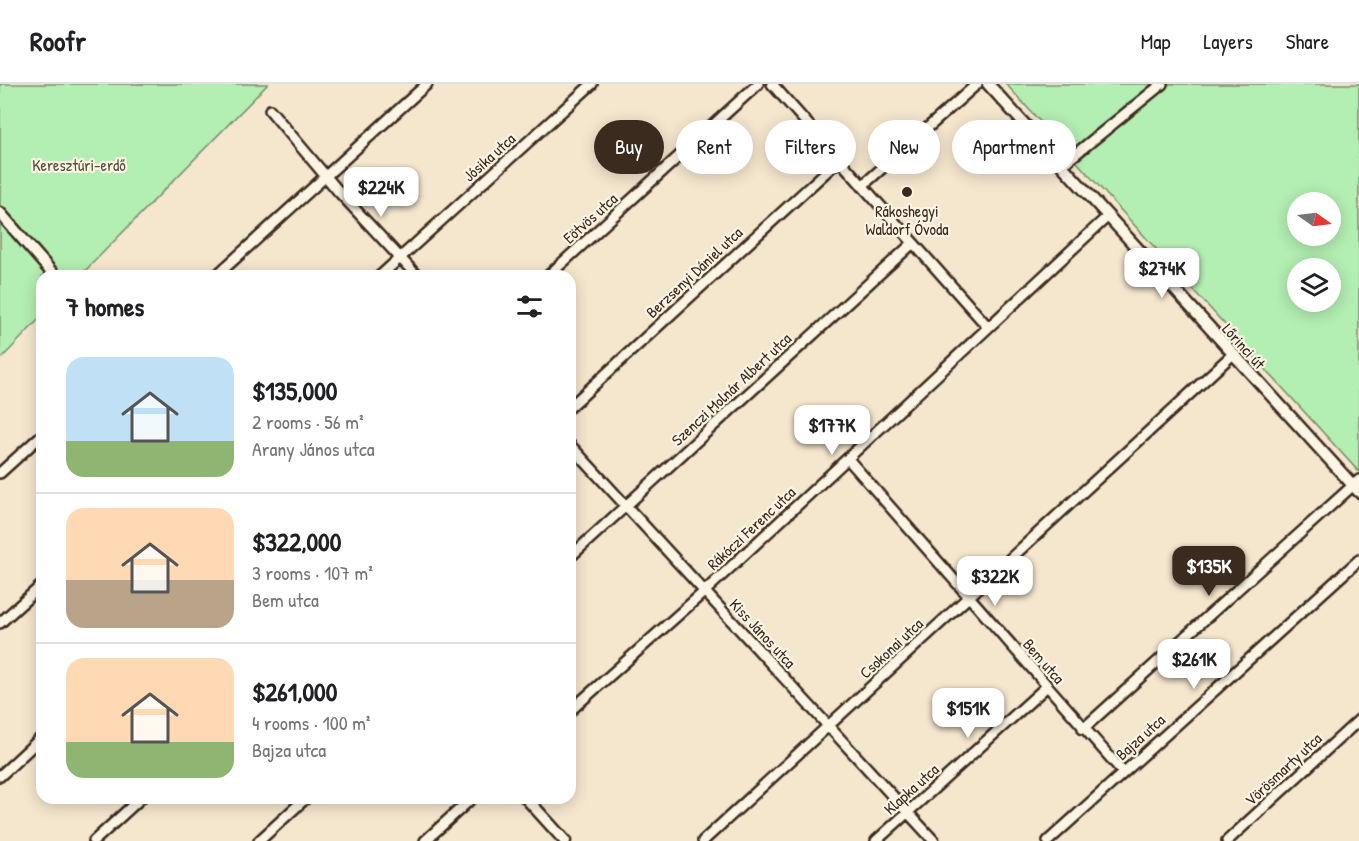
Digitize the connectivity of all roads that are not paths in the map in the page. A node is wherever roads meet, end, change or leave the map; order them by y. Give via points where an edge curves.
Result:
1 (427, 84) edge
2 (592, 84) edge
3 (758, 84) edge
4 (772, 84) edge
5 (977, 84) edge
6 (988, 84) edge
7 (1162, 84) edge
8 (270, 110) dead end
9 (804, 120) edge
10 (1021, 120) edge
11 (1076, 154) edge
12 (824, 174) edge
13 (851, 174) edge
14 (1070, 174) edge
15 (327, 175) junction
16 (862, 186) junction
17 (0, 213) edge
18 (1107, 217) junction
19 (913, 243) junction
20 (400, 258) junction
21 (50, 270) edge
22 (223, 270) edge
23 (387, 270) edge
24 (411, 270) edge
25 (555, 270) edge
26 (988, 327) junction
27 (1232, 355) junction
28 (576, 401) edge
29 (36, 440) edge
30 (576, 453) edge
31 (848, 459) junction
32 (0, 473) edge
33 (1357, 486) edge
34 (625, 507) junction
35 (576, 552) edge
36 (1359, 560) edge
37 (36, 590) edge
38 (704, 592) junction
39 (968, 596) junction
40 (0, 623) edge
41 (1046, 687) junction
42 (576, 706) edge
43 (1359, 720) edge
44 (829, 726) junction
45 (1083, 729) junction
46 (36, 743) edge
47 (1123, 772) junction
48 (0, 776) edge
49 (134, 804) edge
50 (299, 804) edge
51 (465, 804) edge
52 (531, 804) edge
53 (908, 812) junction
54 (94, 841) edge
55 (259, 841) edge
56 (425, 841) edge
57 (565, 841) edge
58 (703, 841) edge
59 (876, 841) edge
60 (934, 841) edge
61 (1048, 841) edge
62 (1227, 841) edge

1 - 15 street
2 - 20 street, Jósika utca
3 - 25 street, Eötvös utca
4 - 9 street
5 - 16 street
6 - 10 street, Lőrinci út
7 - 11 street
8 - 15 street
12 - 28 street, Berzsenyi Dániel utca
13 - 16 street
14 - 18 street, Lőrinci út
15 - 20 street
15 - 22 street
16 - 19 street
17 - 21 street
18 - 26 street, Rákóczi Ferenc utca
18 - 27 street, Lőrinci út
19 - 26 street
19 - 34 street, Szenczi Molnár Albert utca
20 - 23 street, Jósika utca
20 - 24 street
26 - 31 street, Rákóczi Ferenc utca
27 - 33 street, Lőrinci út
27 - 39 street, Csokonai utca
29 - 32 street
30 - 34 street, Kiss János utca
31 - 38 street, Rákóczi Ferenc utca
31 - 39 street, Bem utca
33 - 45 street
34 - 35 street, Szenczi Molnár Albert utca
34 - 38 street, Kiss János utca
36 - 47 street, Bajza utca
37 - 40 street
38 - 42 street, Rákóczi Ferenc utca
38 - 44 street, Kiss János utca
39 - 41 street, Bem utca
39 - 44 street, Csokonai utca
41 - 45 street, Bem utca
41 - 53 street, Klapka utca
43 - 62 street, Vörösmarty utca
44 - 53 street, Kiss János utca
44 - 58 street, Csokonai utca
45 - 47 street, Bem utca
46 - 48 street
47 - 61 street, Bajza utca
49 - 54 street
50 - 55 street
51 - 56 street
52 - 57 street
53 - 59 street, Klapka utca
53 - 60 street, Kiss János utca

